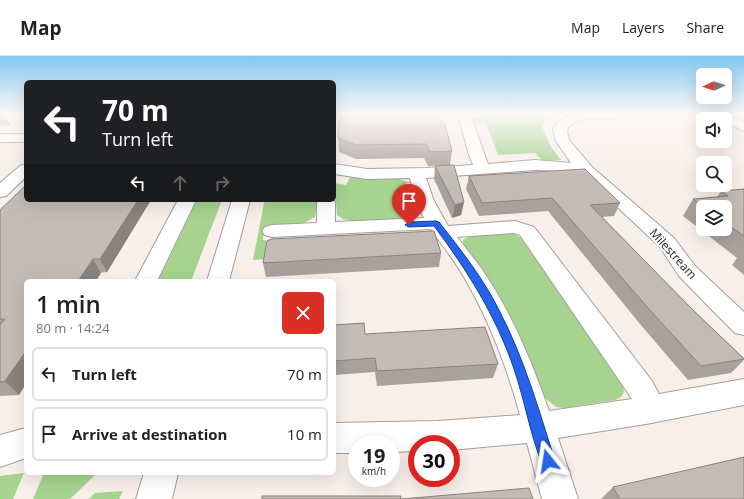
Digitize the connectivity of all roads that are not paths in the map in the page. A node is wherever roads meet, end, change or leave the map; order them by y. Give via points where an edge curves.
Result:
1 (470, 135) edge
2 (560, 135) edge
3 (0, 138) edge
4 (24, 138) edge
5 (482, 168) junction
6 (583, 168) junction
7 (336, 169) edge
8 (24, 172) edge
9 (416, 173) junction
10 (0, 192) edge
11 (186, 202) edge
12 (240, 202) edge
13 (326, 203) dead end
14 (439, 228) junction
15 (326, 229) junction
16 (272, 231) dead end
17 (147, 279) edge
18 (219, 279) edge
19 (744, 326) edge
20 (744, 392) edge
21 (646, 410) junction
22 (539, 428) junction
23 (336, 438) edge
24 (24, 444) edge
25 (0, 451) edge
26 (160, 475) edge
27 (154, 499) edge
28 (560, 499) edge

1 - 5 street
2 - 6 street, Milestream
3 - 4 street
5 - 6 street via 535,165
5 - 9 street
6 - 19 street, Milestream via 665,241 687,270
7 - 9 street via 367,174
8 - 10 street
9 - 14 street
11 - 17 street
12 - 18 street
13 - 15 street
14 - 15 street
14 - 21 street via 515,227 527,230 642,390 648,404
14 - 22 street via 473,273 494,310 520,368
15 - 16 street
20 - 21 street
21 - 22 street
22 - 23 street via 438,436
22 - 28 street
24 - 25 street
26 - 27 street

